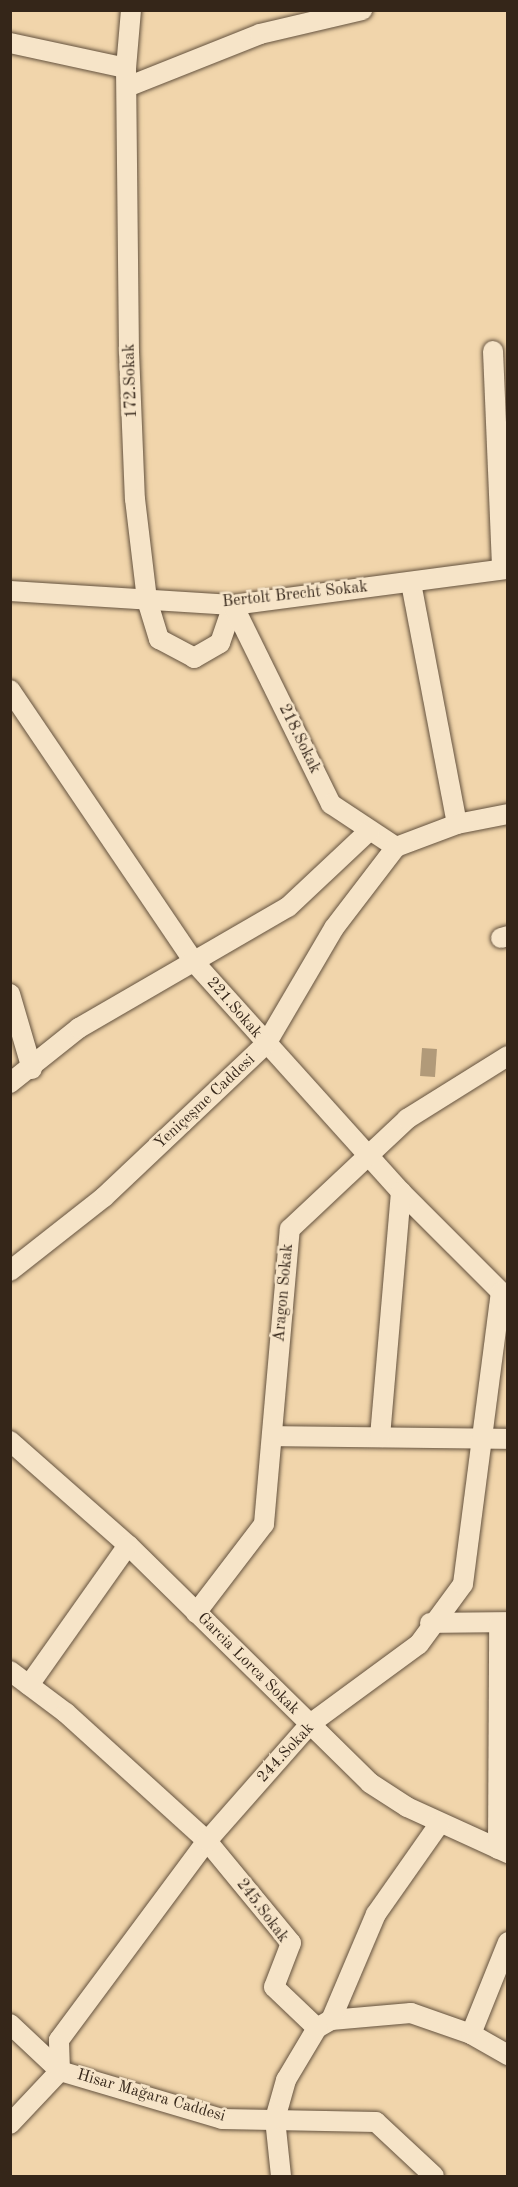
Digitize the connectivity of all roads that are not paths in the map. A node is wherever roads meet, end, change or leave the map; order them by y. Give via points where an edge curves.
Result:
1 (131, 10) edge
2 (362, 10) edge
3 (10, 43) edge
4 (127, 78) junction
5 (493, 351) dead end
6 (505, 569) edge
7 (411, 583) junction
8 (10, 591) edge
9 (147, 600) junction
10 (232, 605) junction
11 (10, 690) edge
12 (507, 814) edge
13 (457, 824) junction
14 (370, 830) junction
15 (396, 847) junction
16 (195, 963) junction
17 (10, 994) edge
18 (266, 1044) junction
19 (507, 1056) edge
20 (32, 1069) junction
21 (10, 1083) edge
22 (369, 1155) junction
23 (401, 1192) junction
24 (11, 1270) edge
25 (504, 1292) edge
26 (272, 1436) junction
27 (380, 1437) junction
28 (482, 1437) junction
29 (507, 1439) edge
30 (10, 1441) edge
31 (128, 1545) junction
32 (196, 1613) junction
33 (432, 1623) junction
34 (503, 1623) edge
35 (10, 1671) edge
36 (29, 1685) junction
37 (310, 1724) junction
38 (440, 1823) junction
39 (207, 1841) junction
40 (503, 1851) edge
41 (507, 1942) edge
42 (10, 2024) edge
43 (324, 2024) junction
44 (471, 2034) junction
45 (507, 2055) edge
46 (60, 2071) junction
47 (275, 2119) junction
48 (10, 2124) edge
49 (281, 2176) edge
50 (434, 2176) edge

1 - 4 street, 172.Sokak
2 - 4 street via 260,34
3 - 4 street
4 - 9 street, 172.Sokak via 135,499
5 - 6 street
6 - 7 street, Bertolt Brecht Sokak
7 - 10 street, Bertolt Brecht Sokak
7 - 13 street
8 - 9 street, Bertolt Brecht Sokak
9 - 10 street, Bertolt Brecht Sokak
9 - 10 street, 172.Sokak via 159,639 194,658 220,643
10 - 14 street, 218.Sokak via 331,804
11 - 16 street, 221.Sokak
12 - 13 street
13 - 15 street
14 - 15 street, 218.Sokak
14 - 16 street via 288,907
15 - 18 street, Yeniçeşme Caddesi via 334,928
16 - 18 street, 221.Sokak
16 - 20 street via 79,1028
17 - 20 street
18 - 22 street, 221.Sokak
18 - 24 street, Yeniçeşme Caddesi via 104,1197
19 - 22 street, Aragon Sokak via 407,1119
20 - 21 street
22 - 23 street, 221.Sokak
22 - 26 street, Aragon Sokak via 290,1229
23 - 25 street, 221.Sokak
23 - 27 street
25 - 28 street, 244.Sokak
26 - 27 street via 363,1441
26 - 32 street, Aragon Sokak via 264,1524
27 - 28 street
28 - 29 street
28 - 33 street, 244.Sokak via 463,1584
30 - 31 street, Garcia Lorca Sokak
31 - 32 street, Garcia Lorca Sokak
31 - 36 street
32 - 37 street, Garcia Lorca Sokak
33 - 34 street
33 - 37 street, 244.Sokak via 419,1644
34 - 40 street
35 - 36 street, 245.Sokak
36 - 39 street, 245.Sokak
37 - 38 street, Garcia Lorca Sokak via 370,1783
37 - 39 street, 244.Sokak
38 - 40 street, Garcia Lorca Sokak
38 - 43 street via 376,1914
39 - 43 street, 245.Sokak via 291,1943 274,1987
39 - 46 street, 244.Sokak via 60,2040
41 - 44 street
42 - 46 street, Hisar Mağara Caddesi
43 - 44 street via 411,2013
43 - 47 street via 286,2080
44 - 45 street
46 - 47 street, Hisar Mağara Caddesi via 222,2119
46 - 48 street
47 - 49 street
47 - 50 street, Hisar Mağara Caddesi via 376,2122

